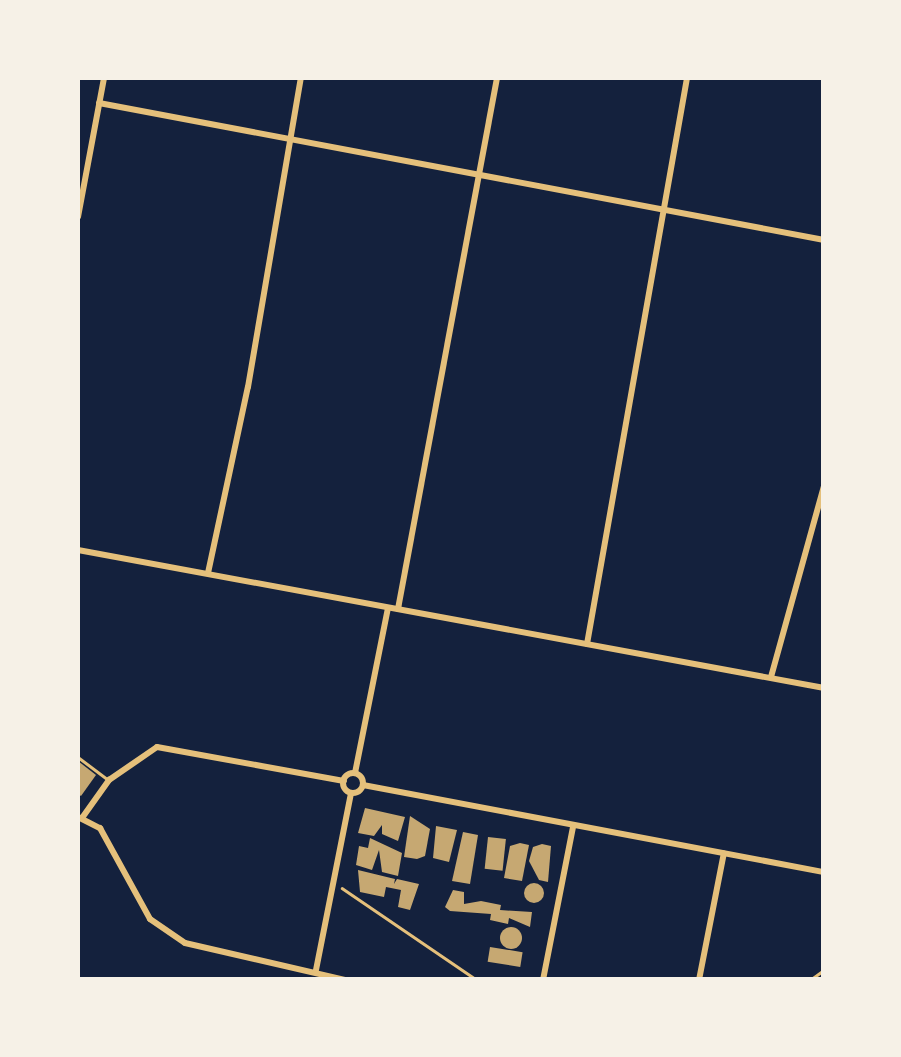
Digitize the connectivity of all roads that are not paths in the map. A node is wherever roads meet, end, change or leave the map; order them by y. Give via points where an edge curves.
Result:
1 (104, 78) edge
2 (301, 78) edge
3 (497, 78) edge
4 (686, 78) edge
5 (99, 103) junction
6 (290, 138) junction
7 (479, 175) junction
8 (666, 210) junction
9 (78, 217) edge
10 (824, 240) edge
11 (824, 486) edge
12 (78, 550) edge
13 (208, 574) junction
14 (393, 608) junction
15 (587, 644) junction
16 (771, 677) junction
17 (824, 688) edge
18 (78, 757) edge
19 (355, 774) junction
20 (108, 780) junction
21 (344, 782) junction
22 (363, 785) junction
23 (351, 793) junction
24 (80, 818) edge
25 (573, 827) junction
26 (724, 854) junction
27 (824, 872) edge
28 (316, 970) junction
29 (345, 980) edge
30 (543, 980) edge
31 (699, 980) edge

1 - 5 street
2 - 6 street
3 - 7 street
4 - 8 street
5 - 6 street
5 - 9 street
6 - 7 street
6 - 13 street
7 - 8 street
7 - 14 street
8 - 10 street
8 - 15 street
11 - 16 street
12 - 13 street
13 - 14 street
14 - 15 street
14 - 19 street
15 - 16 street
16 - 17 street
18 - 20 lane
19 - 21 street
19 - 22 street
20 - 21 street via 157,747
20 - 24 street
21 - 23 street
22 - 23 street
22 - 25 street
23 - 28 street
24 - 28 street via 100,828 150,919 168,933 185,943
25 - 26 street
25 - 30 street
26 - 27 street
26 - 31 street
28 - 29 street

